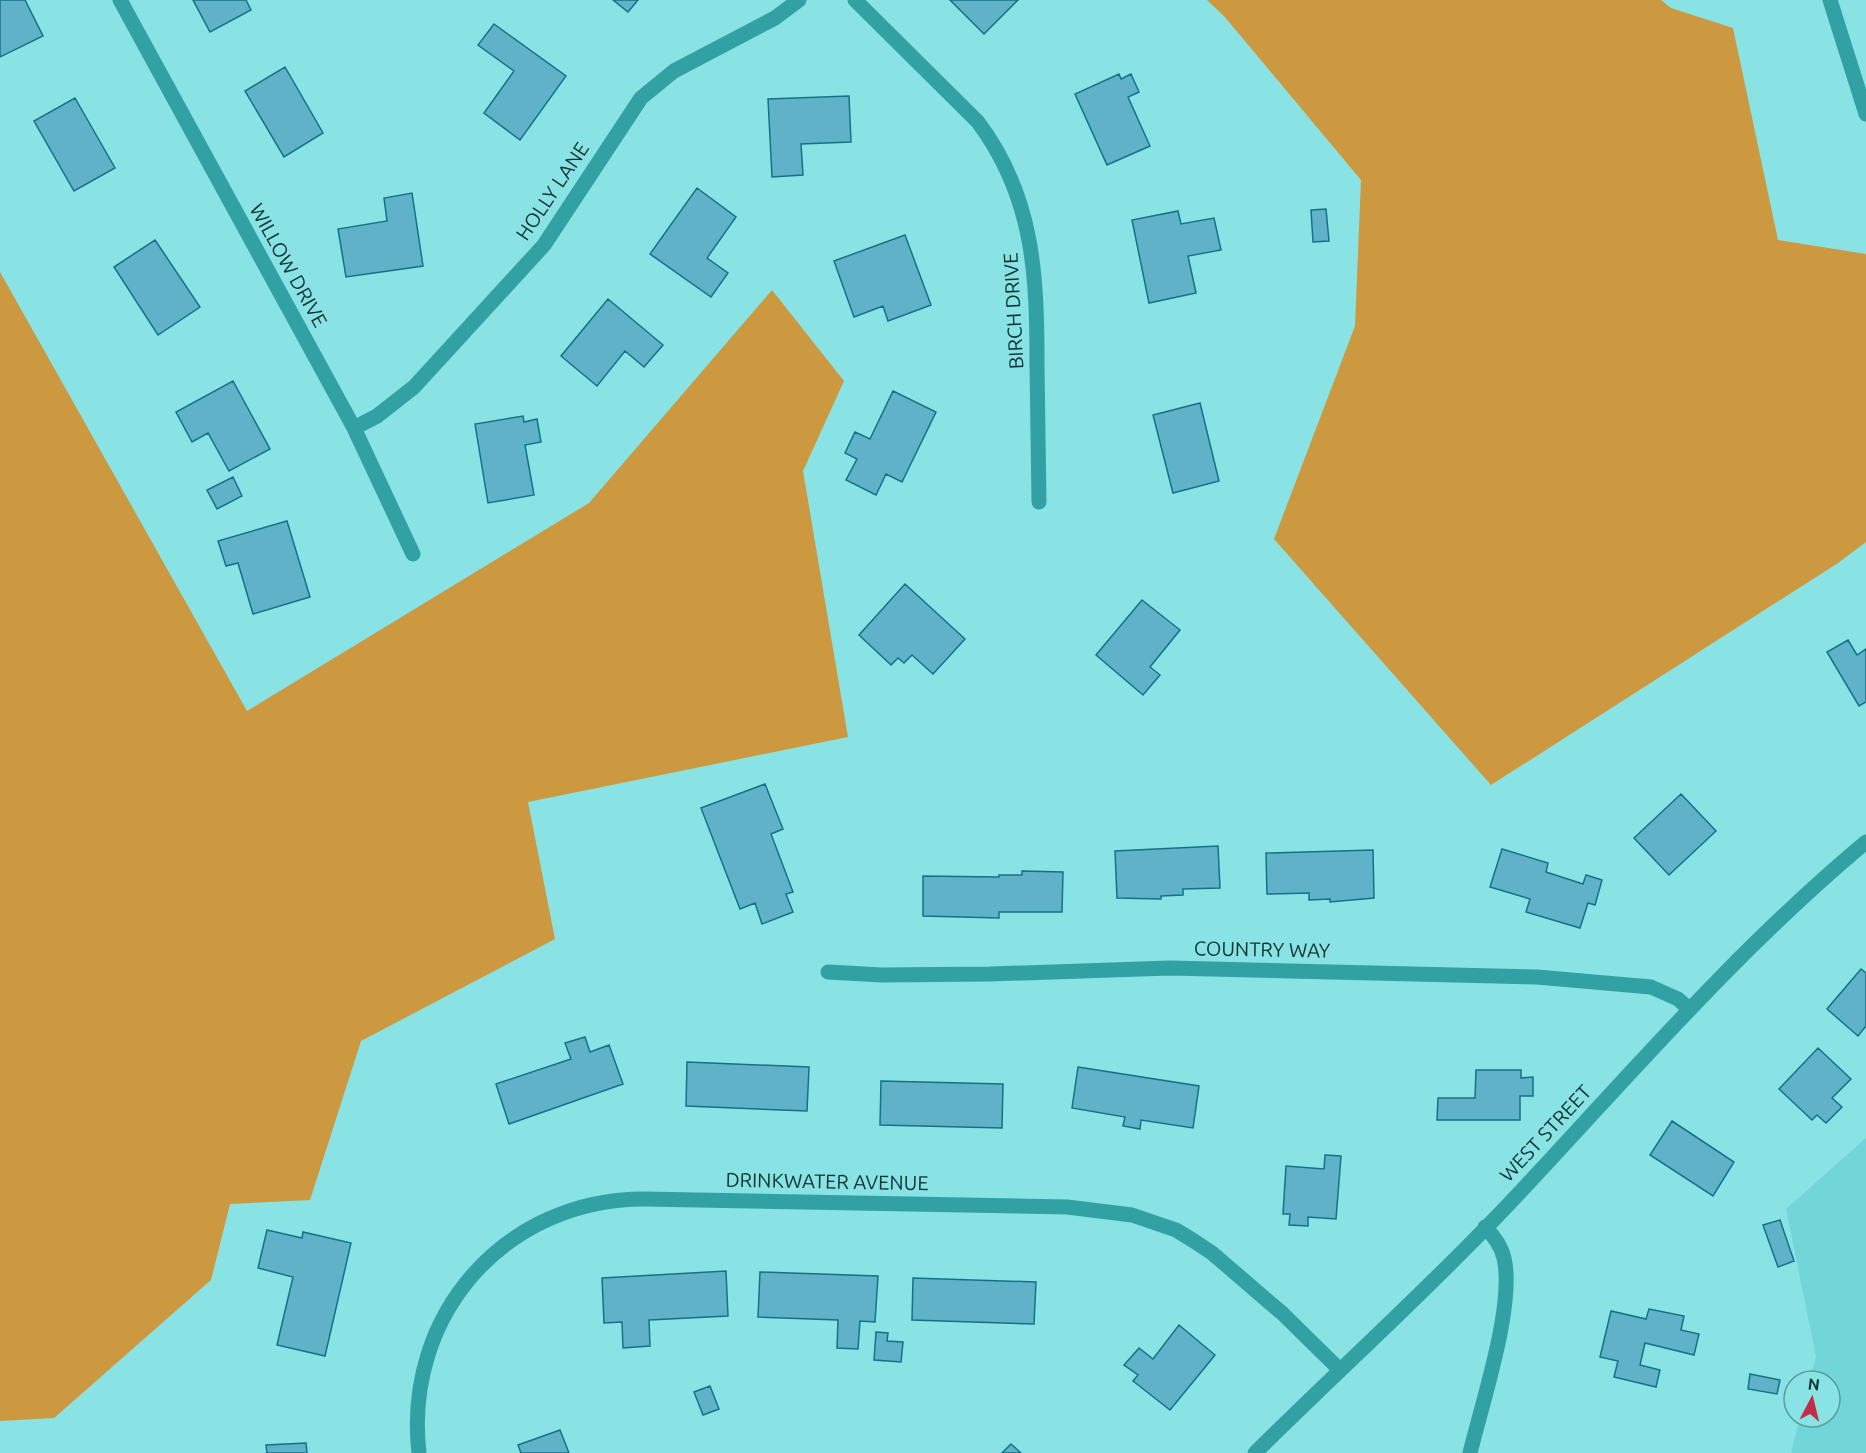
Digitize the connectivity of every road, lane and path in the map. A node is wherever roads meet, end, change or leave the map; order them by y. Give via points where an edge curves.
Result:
1 (120, 0) edge
2 (799, 0) edge
3 (855, 0) edge
4 (1830, 0) edge
5 (1866, 114) edge
6 (354, 428) junction
7 (1039, 502) dead end
8 (413, 554) dead end
9 (1866, 842) edge
10 (828, 972) dead end
11 (1688, 1008) junction
12 (1485, 1227) junction
13 (1340, 1369) junction
14 (419, 1453) edge
15 (1255, 1453) edge
16 (1470, 1453) edge

1 - 6 street, WILLOW DRIVE
2 - 6 street, HOLLY LANE via 775,18 674,71 649,90 627,115 562,221 537,253 414,387 377,416
3 - 7 street, BIRCH DRIVE via 978,122 994,143 1017,191 1035,273
4 - 5 street
6 - 8 street, WILLOW DRIVE
9 - 11 street, WEST STREET via 1779,919
10 - 11 street, COUNTRY WAY via 978,974 1170,968 1538,977 1650,987 1678,999
11 - 12 street, WEST STREET
12 - 13 street, WEST STREET
12 - 16 street via 1500,1245 1507,1284
13 - 14 street, DRINKWATER AVENUE via 1307,1335 1212,1253 1176,1230 1132,1215 1066,1207 602,1200 561,1213 501,1248 452,1300 423,1368
13 - 15 street, WEST STREET

